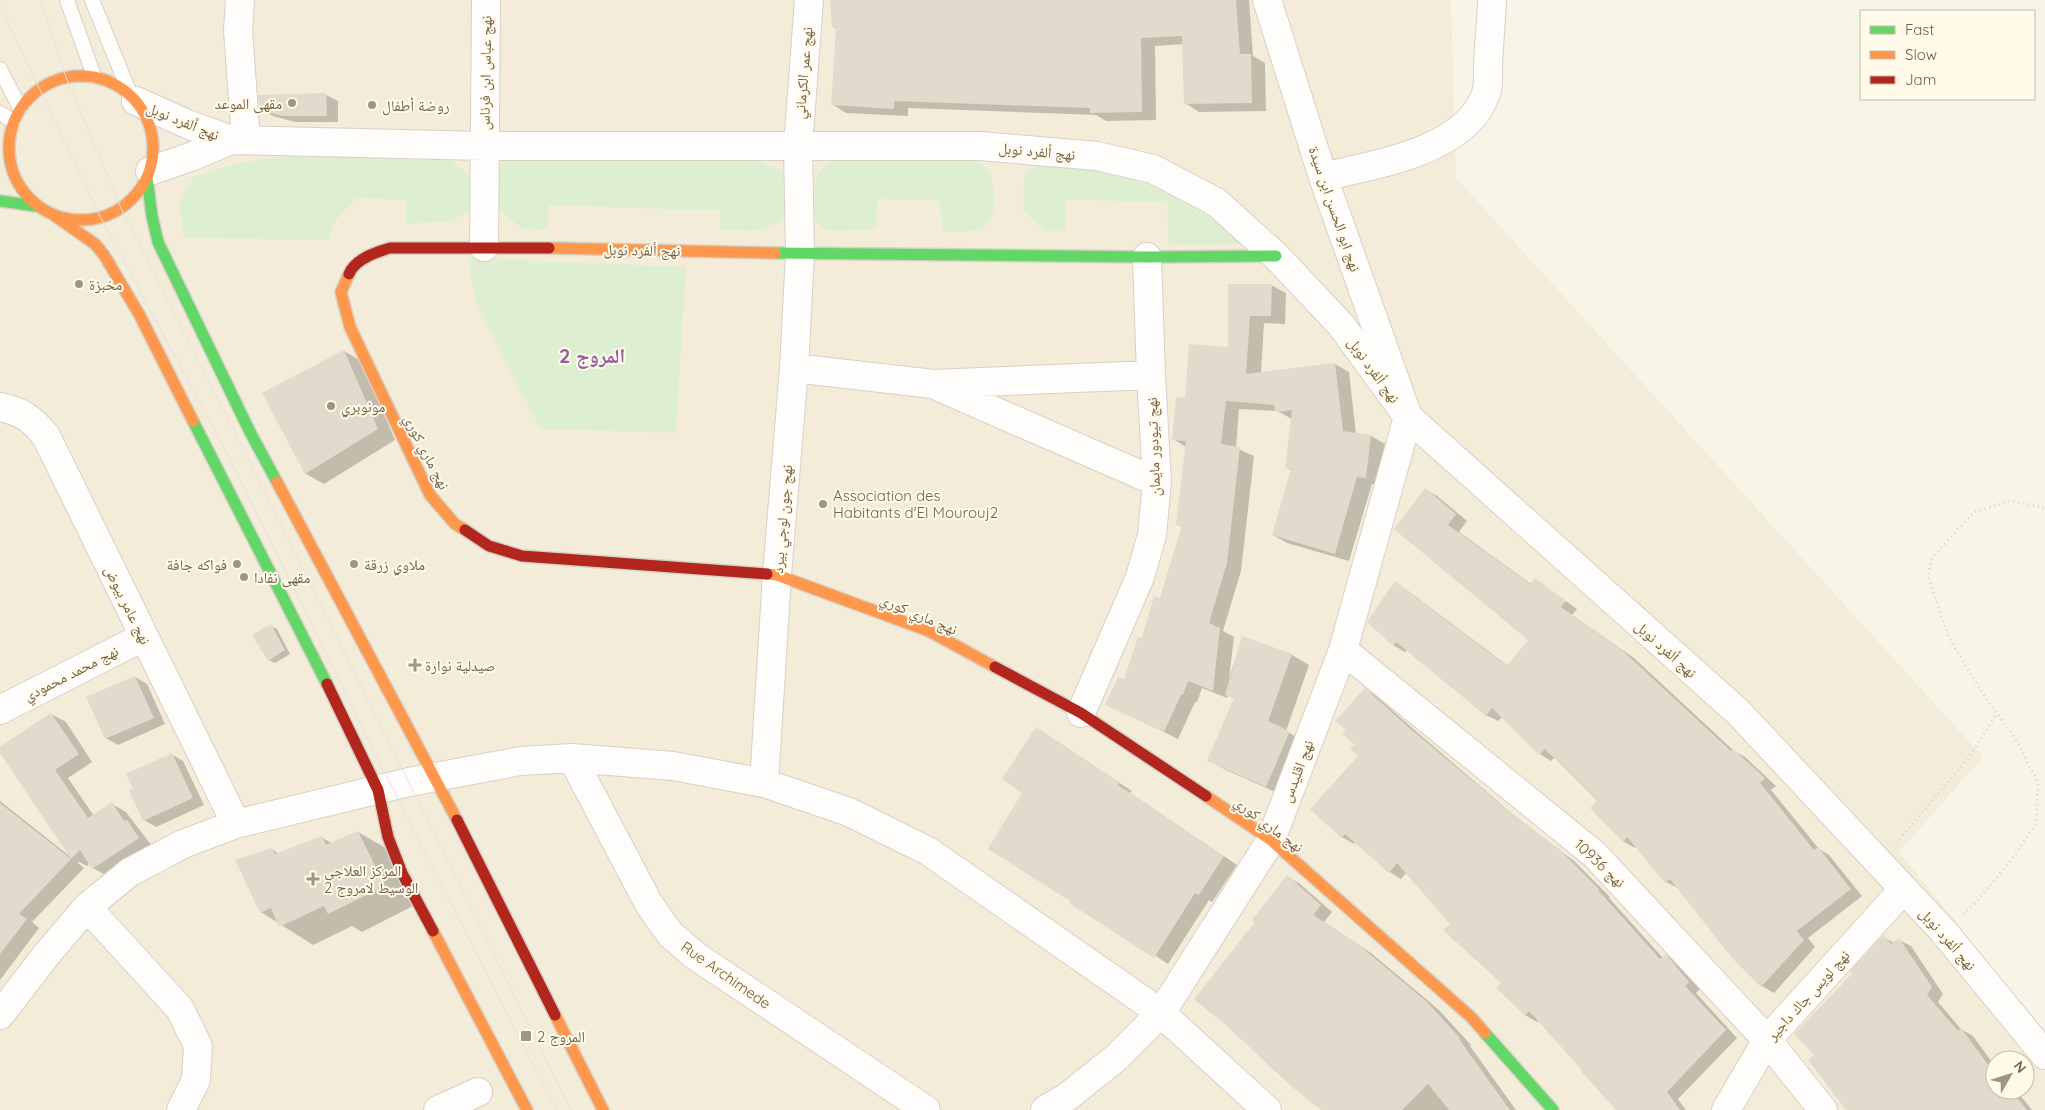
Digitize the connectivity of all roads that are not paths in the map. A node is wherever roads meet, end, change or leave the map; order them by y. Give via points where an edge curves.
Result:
1 (67, 0) edge
2 (92, 0) edge
3 (240, 0) edge
4 (486, 0) edge
5 (809, 0) edge
6 (1267, 0) edge
7 (1492, 0) edge
8 (0, 69) edge
9 (94, 76) junction
10 (133, 98) junction
11 (20, 108) junction
12 (0, 113) edge
13 (13, 121) junction
14 (4, 138) edge
15 (238, 140) junction
16 (484, 146) junction
17 (798, 146) junction
18 (148, 175) junction
19 (1323, 177) junction
20 (0, 201) edge
21 (36, 206) junction
22 (54, 216) junction
23 (484, 246) junction
24 (390, 248) joint
25 (800, 254) junction
26 (1276, 256) junction
27 (1148, 257) junction
28 (794, 368) junction
29 (1151, 375) junction
30 (933, 384) junction
31 (0, 407) edge
32 (1408, 417) junction
33 (1157, 482) junction
34 (777, 575) junction
35 (143, 637) junction
36 (1343, 650) junction
37 (0, 710) edge
38 (1081, 713) junction
39 (572, 758) junction
40 (436, 778) junction
41 (764, 783) junction
42 (378, 790) junction
43 (236, 824) junction
44 (1271, 840) junction
45 (1903, 890) junction
46 (87, 907) junction
47 (1162, 1013) junction
48 (0, 1015) edge
49 (1767, 1040) junction
50 (2045, 1055) edge
51 (478, 1092) dead end
52 (180, 1110) edge
53 (438, 1110) edge
54 (527, 1110) edge
55 (603, 1110) edge
56 (926, 1110) edge
57 (1045, 1110) edge
58 (1267, 1110) edge
59 (1553, 1110) edge
60 (1726, 1110) edge
61 (1823, 1110) edge

1 - 9 lane
2 - 10 lane
3 - 15 street
4 - 16 street, نهج عباس ابن فرناس
5 - 17 street, نهج عمر الكرماني
6 - 19 street, نهج ابو الحسن ابن سيدة
7 - 19 street via 1486,95 1475,114 1443,141 1419,152
8 - 11 lane
9 - 10 street via 114,84
9 - 11 street via 66,77 40,88
10 - 15 street, نهج ألفرد نوبل via 187,124
10 - 18 street via 148,122 153,146
11 - 13 street
12 - 13 lane
13 - 14 street
14 - 21 street via 13,174
15 - 16 street, نهج ألفرد نوبل
15 - 18 street, نهج ألفرد نوبل
16 - 17 street, نهج ألفرد نوبل
16 - 23 street
17 - 25 street
17 - 26 street, نهج ألفرد نوبل via 980,146 1106,158 1153,169 1216,202
18 - 22 street via 136,195 122,208 101,218 77,221
18 - 40 street via 158,242 183,296 250,432
19 - 32 street, نهج ابو الحسن ابن سيدة
20 - 21 street
21 - 22 street
22 - 42 street via 95,244 139,314
23 - 24 street, نهج ألفرد نوبل
23 - 25 street, نهج ألفرد نوبل
24 - 34 street, نهج ماري كوري via 373,253 351,268 341,292 350,327 430,495 456,524 489,546 522,556
25 - 27 street, نهج ألفرد نوبل
25 - 28 street, نهج جون لوجي بيرد
26 - 27 street, نهج ألفرد نوبل
26 - 32 street, نهج ألفرد نوبل via 1341,325
27 - 29 street, نهج تيودور مايمان
28 - 30 street
28 - 34 street, نهج جون لوجي بيرد
29 - 30 street
29 - 33 street, نهج تيودور مايمان
30 - 33 street
31 - 35 street, نهج عامر بيوض via 18,411 33,420 46,436
32 - 36 street, نهج اقليدس
32 - 45 street, نهج ألفرد نوبل via 1738,712
33 - 38 street, نهج تيودور مايمان via 1152,535 1140,577
34 - 38 street, نهج ماري كوري via 929,631
34 - 41 street, نهج جون لوجي بيرد
35 - 37 street, نهج محمد محمودي
35 - 43 street, نهج عامر بيوض
36 - 44 street, نهج اقليدس
36 - 49 street, نهج 10936 via 1595,856
38 - 44 street, نهج ماري كوري
39 - 40 street via 520,761
39 - 41 street via 673,766
39 - 56 street, Rue Archimede via 649,904 670,934 697,957
40 - 42 street
40 - 55 street
41 - 47 street via 849,812 928,851
42 - 43 street
42 - 54 street via 388,836 402,873
43 - 46 street via 183,844 130,872
44 - 47 street, نهج اقليدس
44 - 59 street, نهج ماري كوري via 1471,1017
45 - 49 street, نهج لويس جاك داجير
45 - 50 street, نهج ألفرد نوبل via 1944,932
46 - 48 street
46 - 52 street via 180,1009 198,1046 196,1080
47 - 57 street, نهج اقليدس via 1118,1056 1067,1097
47 - 58 street
49 - 60 street, نهج لويس جاك داجير
49 - 61 street, نهج 10936
51 - 53 street

